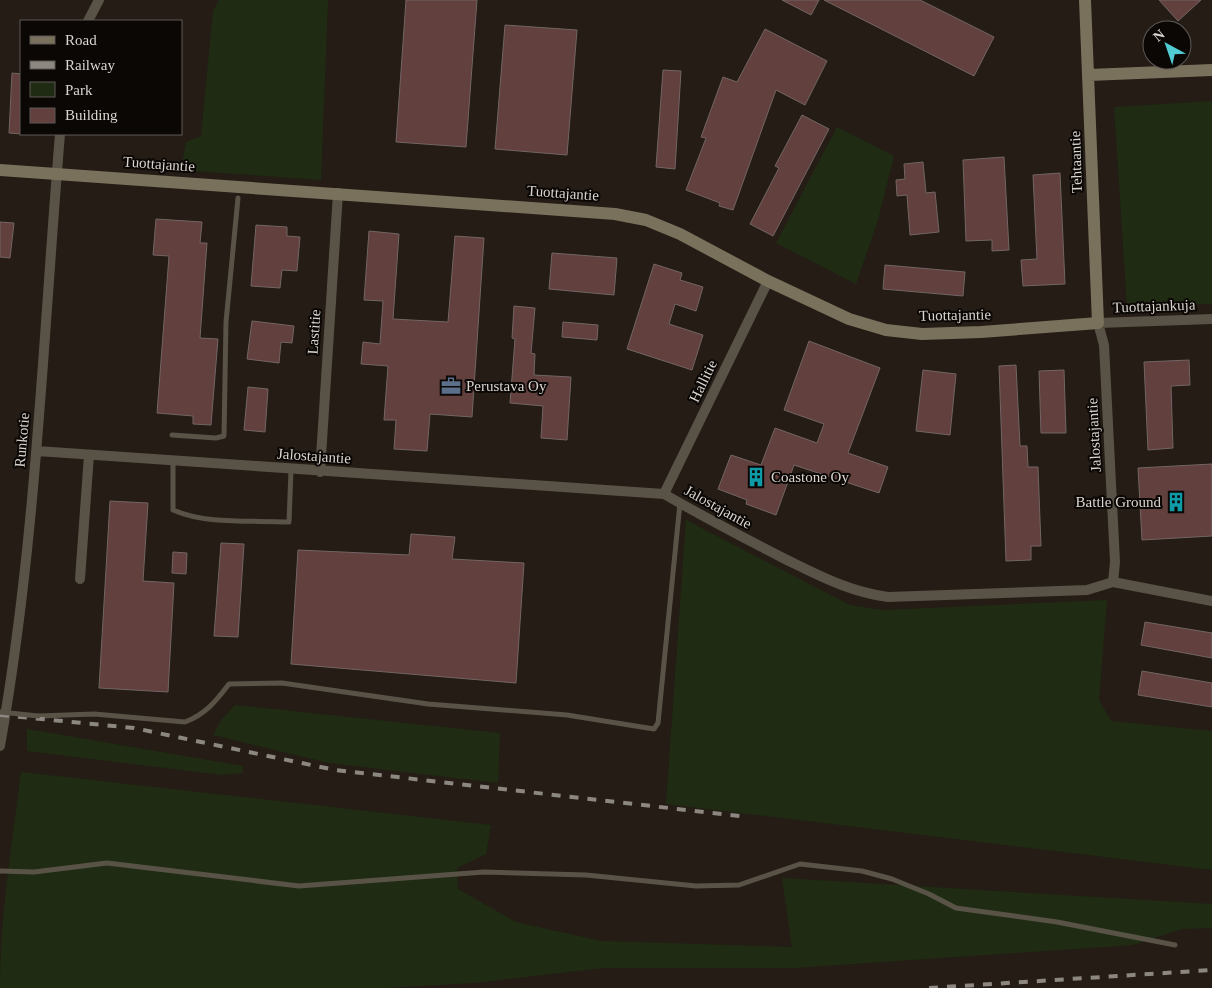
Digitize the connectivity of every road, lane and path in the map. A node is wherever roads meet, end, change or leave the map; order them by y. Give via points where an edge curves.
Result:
1 (99, 0) edge
2 (1085, 0) edge
3 (89, 20) edge
4 (1212, 70) edge
5 (1089, 75) junction
6 (60, 135) edge
7 (0, 170) edge
8 (56, 174) junction
9 (338, 193) junction
10 (238, 198) dead end
11 (768, 281) junction
12 (1212, 319) edge
13 (1098, 323) junction
14 (172, 435) dead end
15 (37, 451) junction
16 (89, 455) junction
17 (173, 461) junction
18 (291, 470) junction
19 (320, 472) junction
20 (664, 494) junction
21 (680, 503) junction
22 (80, 579) dead end
23 (1113, 582) junction
24 (1212, 601) edge
25 (0, 712) edge
26 (0, 746) edge
27 (0, 872) edge
28 (1176, 945) dead end

1 - 3 street
2 - 5 street, Tehtaantie
4 - 5 street
5 - 13 street, Tehtaantie
6 - 8 street, Runkotie
7 - 8 street, Tuottajantie
8 - 9 street, Tuottajantie
8 - 15 street, Runkotie
9 - 11 street, Tuottajantie via 615,214 646,220 680,234
9 - 19 street, Lastitie
10 - 14 lane via 226,322 224,436
11 - 13 street, Tuottajantie via 849,319 886,330 922,334
11 - 20 street, Hallitie
12 - 13 street, Tuottajankuja
13 - 23 street, Jalostajantie via 1104,345 1115,562
15 - 16 street, Jalostajantie
15 - 26 street, Runkotie via 10,689
16 - 17 street, Jalostajantie
16 - 22 street
17 - 18 street, Jalostajantie
17 - 18 lane via 173,510 187,516 232,520 289,522
18 - 19 street, Jalostajantie
19 - 20 street, Jalostajantie
20 - 21 street, Jalostajantie
21 - 23 street, Jalostajantie via 843,588 866,594 888,598 1087,590
21 - 25 lane, bridge via 658,723 654,729 567,715 428,704 282,683 229,684 211,708 185,722 94,714 38,716
23 - 24 street
27 - 28 lane via 34,872 107,862 299,886 484,872 586,875 696,886 739,885 800,864 862,871 892,879 956,908 1057,922

